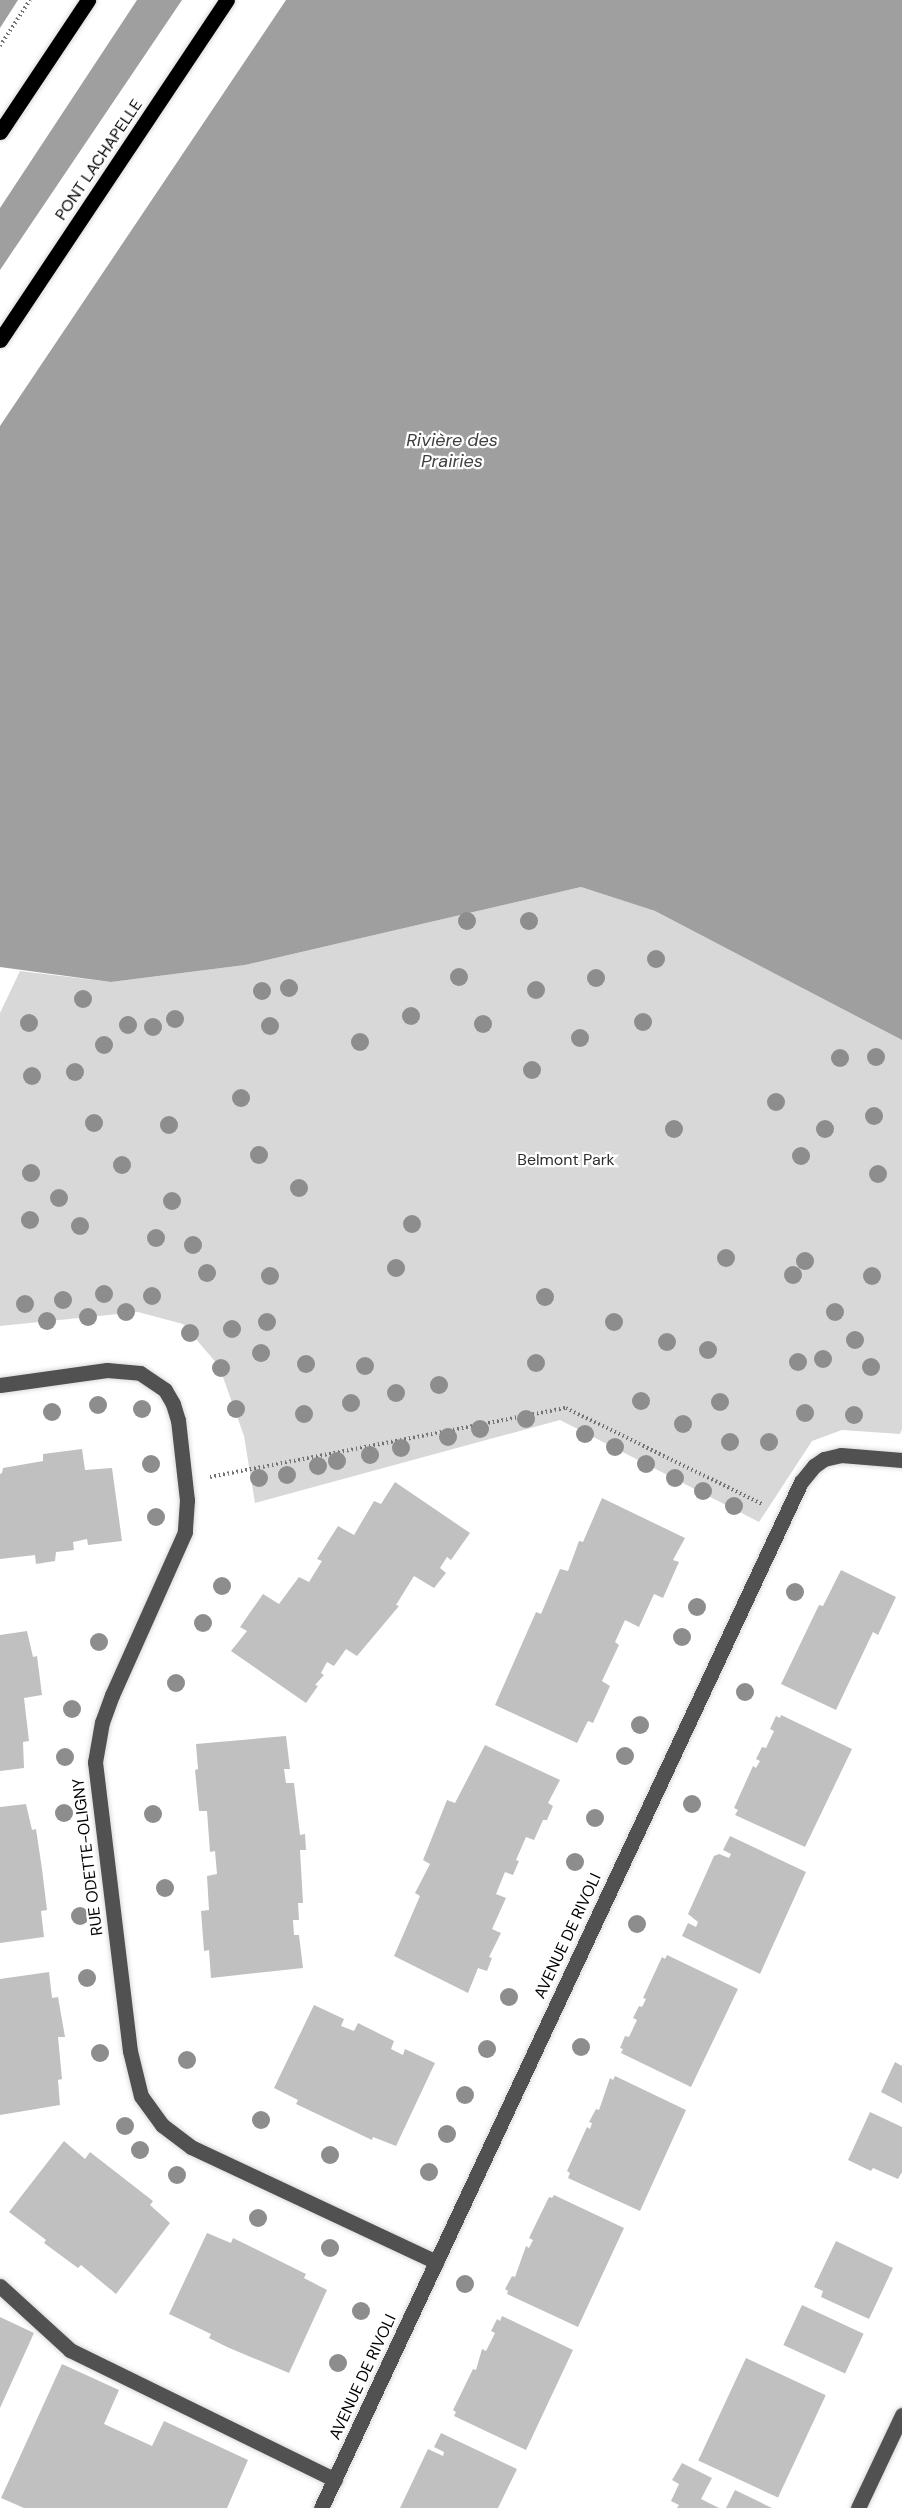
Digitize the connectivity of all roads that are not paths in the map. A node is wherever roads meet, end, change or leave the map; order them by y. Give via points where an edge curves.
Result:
1 (88, 0) edge
2 (227, 0) edge
3 (0, 132) edge
4 (0, 340) edge
5 (0, 1385) edge
6 (902, 1460) edge
7 (436, 2262) junction
8 (0, 2286) edge
9 (902, 2415) edge
10 (335, 2480) junction
11 (321, 2508) edge
12 (858, 2508) edge

1 - 3 main road
2 - 4 main road, PONT LACHAPELLE
5 - 7 street, RUE ODETTE-OLIGNY via 107,1370 140,1373 165,1389 174,1404 185,1482 185,1532 112,1695 102,1722 95,1762 135,2078 149,2110 176,2138 191,2147
6 - 7 street, AVENUE DE RIVOLI via 841,1455 824,1459 801,1482
7 - 10 street, AVENUE DE RIVOLI
8 - 10 street via 70,2350
9 - 12 street
10 - 11 street, AVENUE DE RIVOLI

